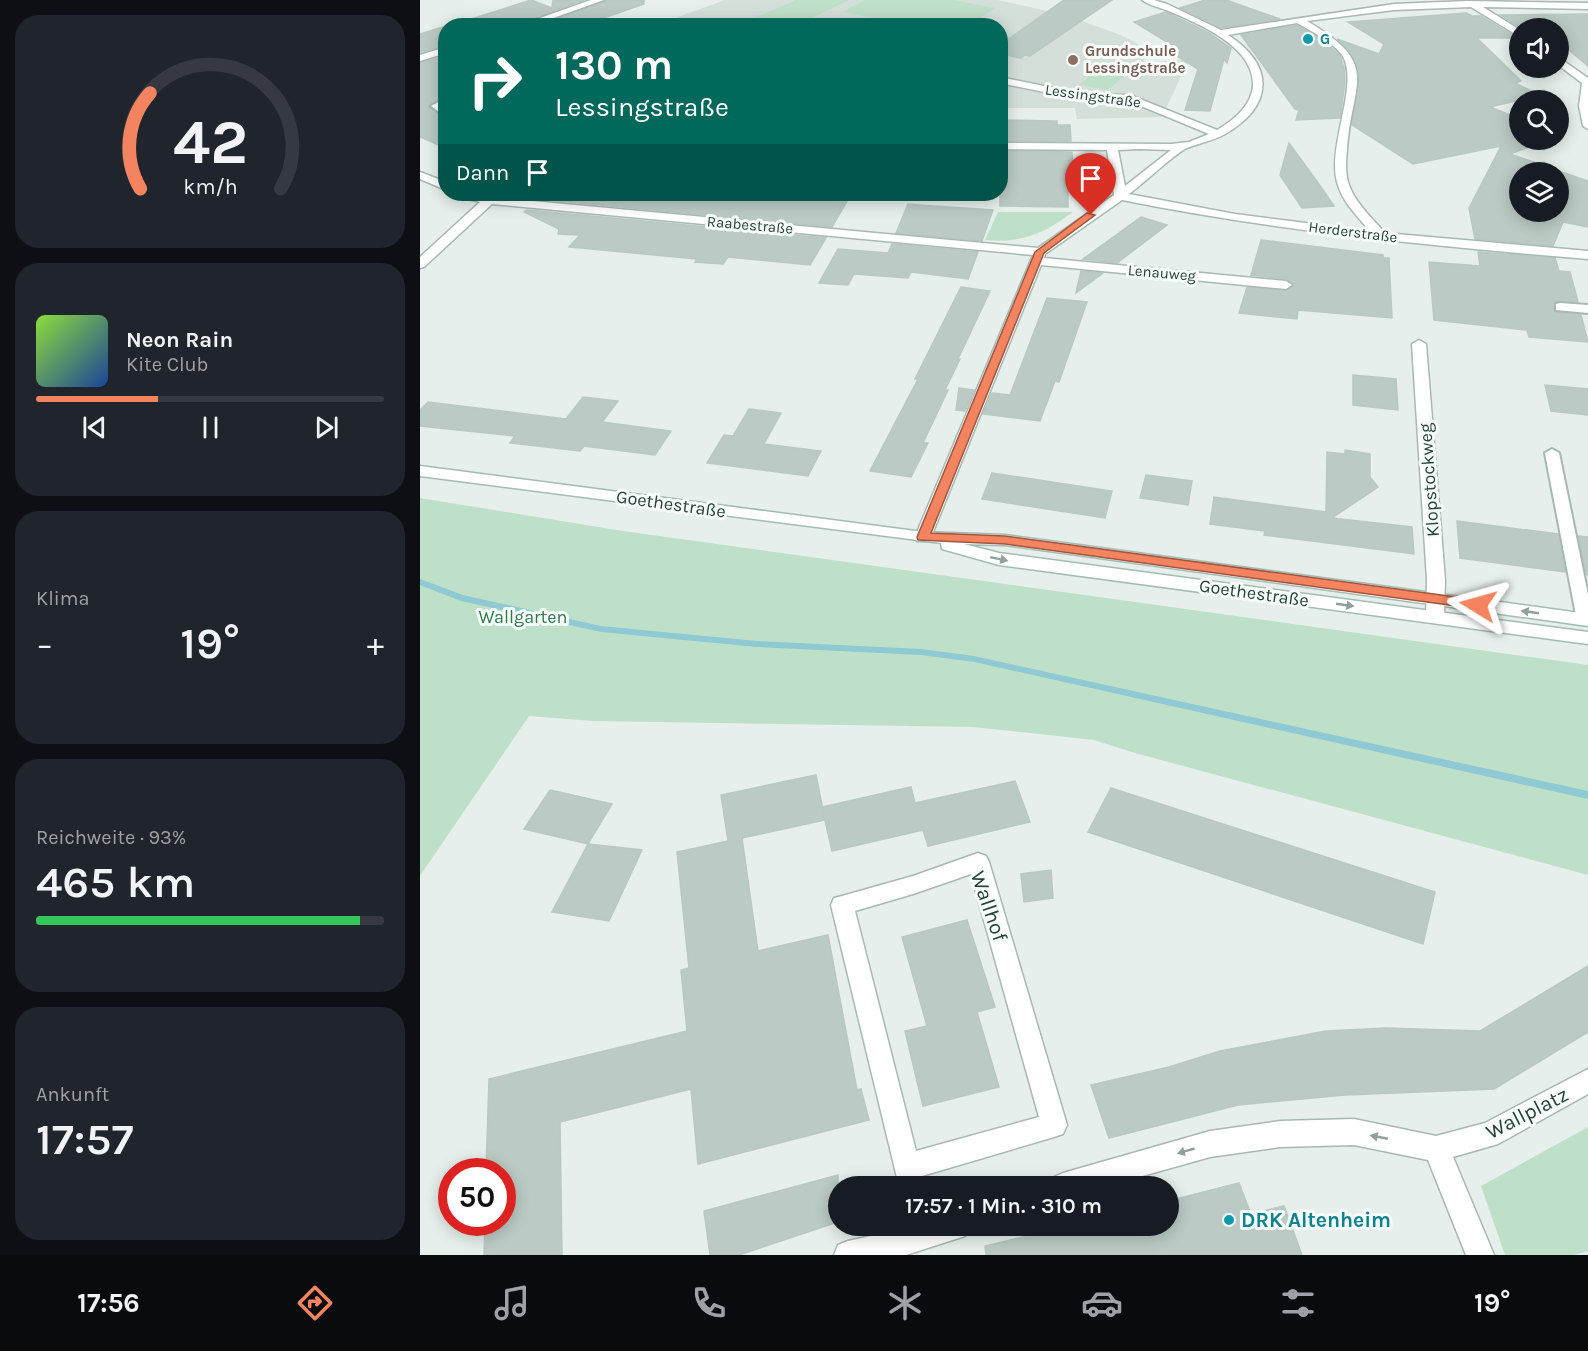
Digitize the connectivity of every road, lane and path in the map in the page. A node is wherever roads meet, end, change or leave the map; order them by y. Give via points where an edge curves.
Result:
1 (600, 0) edge
2 (1146, 0) edge
3 (1473, 4) junction
4 (1588, 6) edge
5 (545, 18) edge
6 (1299, 20) junction
7 (1509, 27) edge
8 (1221, 33) junction
9 (1569, 68) edge
10 (1008, 82) edge
11 (1588, 83) edge
12 (1588, 126) edge
13 (1216, 134) junction
14 (1008, 146) edge
15 (1183, 146) junction
16 (1112, 147) junction
17 (420, 175) edge
18 (438, 183) edge
19 (1120, 196) junction
20 (488, 201) edge
21 (499, 201) edge
22 (1381, 236) junction
23 (420, 246) edge
24 (438, 248) junction
25 (1588, 255) edge
26 (1038, 257) junction
27 (420, 264) edge
28 (1286, 285) dead end
29 (1560, 307) dead end
30 (1588, 309) edge
31 (1419, 344) dead end
32 (1552, 453) dead end
33 (420, 471) edge
34 (923, 537) junction
35 (1435, 608) junction
36 (1586, 620) edge
37 (1588, 638) edge
38 (1588, 1082) edge
39 (1436, 1149) junction
40 (1098, 1176) edge
41 (910, 1177) edge
42 (907, 1236) edge
43 (848, 1255) edge
44 (1480, 1255) edge

1 - 5 street
2 - 8 street
3 - 4 street
3 - 6 street via 1396,7
3 - 7 street
6 - 8 street
6 - 22 street via 1331,41 1350,61 1352,86 1340,174 1352,201
8 - 13 street via 1250,58 1258,81 1255,99 1246,113
9 - 11 street
10 - 13 street, Lessingstraße via 1083,97 1130,98
11 - 12 street via 1584,106
13 - 15 street
14 - 16 street
15 - 16 street
15 - 19 street
16 - 19 street
17 - 18 street
19 - 22 street, Herderstraße
19 - 26 street
20 - 24 street
21 - 26 street, Raabestraße
22 - 25 street, Herderstraße
23 - 24 street
24 - 27 street
26 - 28 street, Lenauweg
26 - 34 street
29 - 30 lane
31 - 35 street, Klopstockweg
32 - 36 lane
33 - 34 street, Goethestraße
34 - 35 street, Goethestraße via 1005,540
36 -> 35 street, Goethestraße
35 - 37 street, Goethestraße
38 - 39 street, Wallplatz via 1489,1135
39 -> 40 street via 1354,1132 1280,1134 1210,1144
39 - 44 street
41 - 41 street, Wallhof via 1054,1125 978,862 842,905
42 - 43 street

